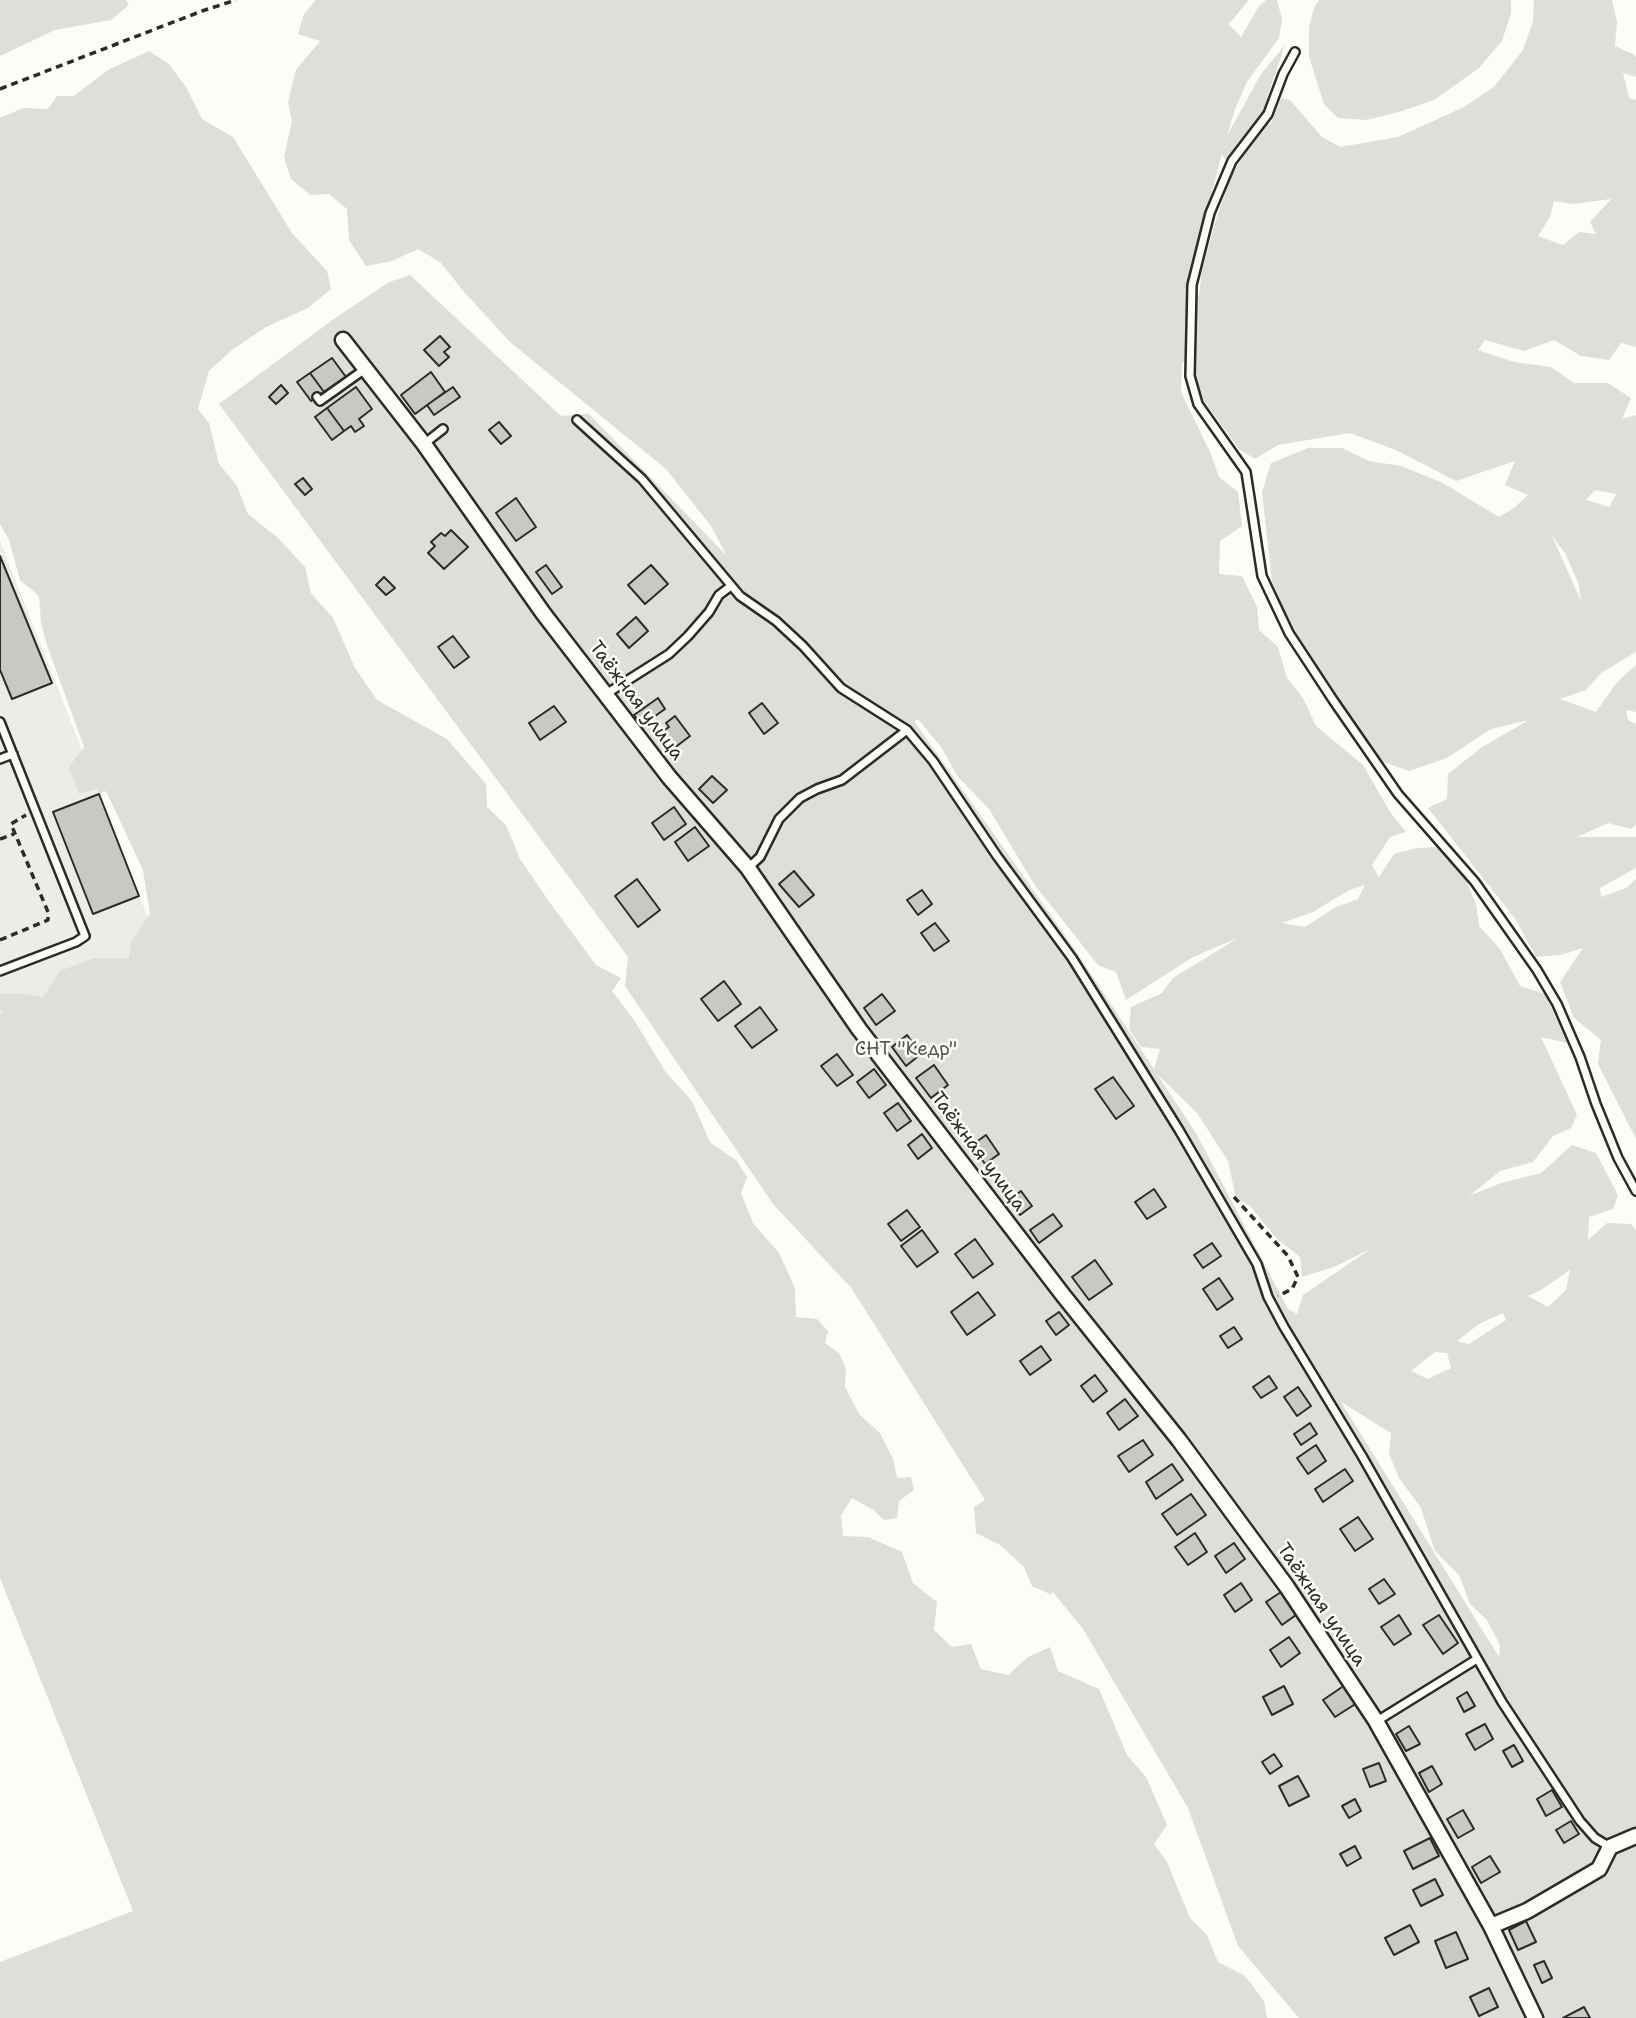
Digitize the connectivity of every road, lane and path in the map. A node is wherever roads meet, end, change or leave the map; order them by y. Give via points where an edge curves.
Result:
1 (236, 0) edge
2 (1295, 52) dead end
3 (0, 89) edge
4 (343, 340) dead end
5 (365, 369) junction
6 (317, 397) dead end
7 (577, 420) dead end
8 (443, 429) dead end
9 (424, 444) junction
10 (731, 586) junction
11 (606, 694) junction
12 (0, 722) edge
13 (907, 730) junction
14 (13, 754) junction
15 (0, 759) edge
16 (28, 808) dead end
17 (15, 833) junction
18 (0, 839) edge
19 (748, 869) junction
20 (0, 940) edge
21 (0, 971) edge
22 (1207, 1176) junction
23 (1636, 1191) edge
24 (1268, 1297) junction
25 (1477, 1660) junction
26 (1376, 1721) junction
27 (1636, 1836) edge
28 (1610, 1847) junction
29 (1491, 1926) junction
30 (1535, 2018) edge

1 - 3 path
2 - 23 lane via 1268,114 1232,161 1210,213 1192,285 1190,376 1198,404 1245,472 1262,576 1289,632 1398,794 1475,883 1537,970 1557,1004 1618,1158
4 - 5 street, Таёжная улица
5 - 6 lane via 320,401
5 - 9 street, Таёжная улица
7 - 10 lane via 642,479
8 - 9 lane
9 - 11 street, Таёжная улица
10 - 11 lane via 669,654
10 - 13 lane via 776,621 841,688
11 - 19 street, Таёжная улица
12 - 14 lane
13 - 19 lane via 842,780 800,799 779,819 760,857
13 - 22 lane via 1072,958
14 - 15 lane
14 - 21 lane via 85,936
16 - 17 path via 25,817 11,824
17 - 18 path
17 - 20 path via 48,920
19 - 26 street, Таёжная улица via 859,1029 1230,1508
22 - 24 lane via 1257,1264
22 - 24 path via 1236,1199 1288,1256 1298,1277 1292,1289
24 - 25 lane
25 - 26 lane
25 - 28 lane via 1580,1821
26 - 29 street, Таёжная улица
27 - 28 street
28 - 29 street via 1599,1869 1527,1911
29 - 30 street, Таёжная улица

